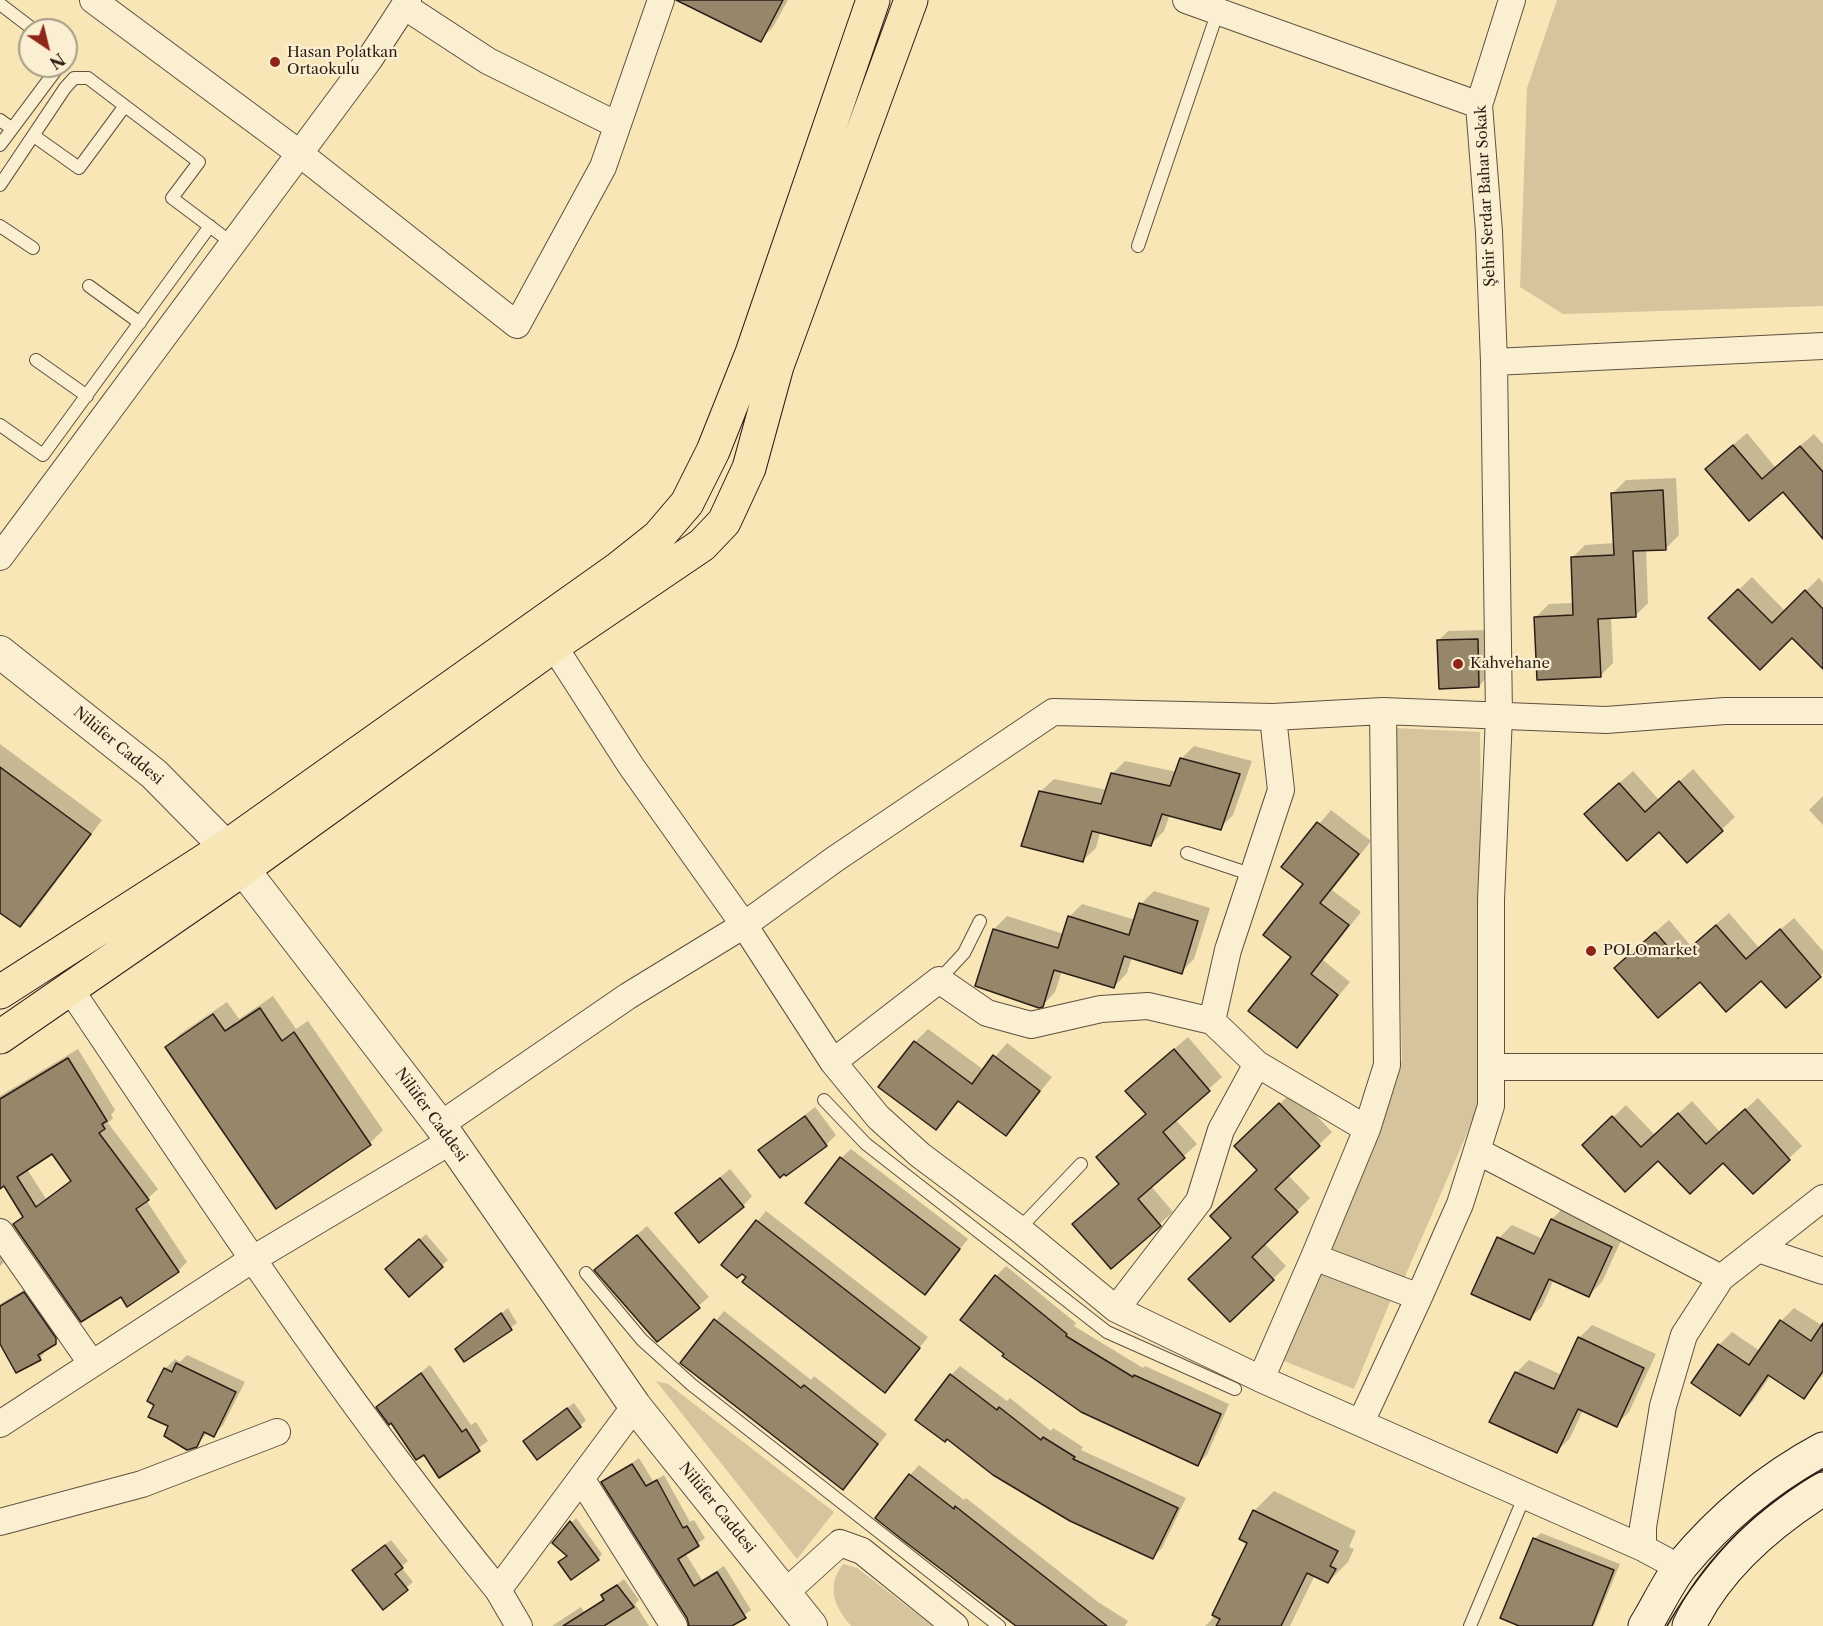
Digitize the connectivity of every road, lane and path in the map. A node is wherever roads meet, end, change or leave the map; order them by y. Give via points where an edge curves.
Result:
1 (93, 0) edge
2 (662, 0) edge
3 (873, 0) edge
4 (911, 0) edge
5 (1186, 0) edge
6 (1512, 0) edge
7 (406, 3) edge
8 (0, 4) edge
9 (1218, 11) junction
10 (18, 18) edge
11 (50, 78) edge
12 (1479, 105) junction
13 (124, 107) junction
14 (0, 120) edge
15 (617, 125) junction
16 (11, 128) junction
17 (34, 136) junction
18 (0, 145) edge
19 (298, 153) junction
20 (0, 185) edge
21 (0, 226) edge
22 (210, 226) junction
23 (232, 243) junction
24 (1138, 246) dead end
25 (33, 248) dead end
26 (89, 286) dead end
27 (140, 322) junction
28 (1823, 346) edge
29 (36, 360) dead end
30 (1494, 362) junction
31 (87, 396) junction
32 (0, 425) edge
33 (0, 557) edge
34 (547, 635) junction
35 (0, 652) edge
36 (1383, 711) junction
37 (1823, 711) edge
38 (1498, 716) junction
39 (1273, 717) junction
40 (1187, 853) dead end
41 (234, 859) junction
42 (1253, 875) junction
43 (980, 921) dead end
44 (744, 925) junction
45 (939, 980) junction
46 (70, 989) junction
47 (0, 992) edge
48 (1212, 1021) junction
49 (0, 1037) edge
50 (833, 1062) junction
51 (1257, 1064) junction
52 (1492, 1066) junction
53 (1823, 1067) edge
54 (824, 1100) dead end
55 (1367, 1129) junction
56 (446, 1133) junction
57 (1477, 1151) junction
58 (1081, 1164) dead end
59 (1823, 1198) edge
60 (1019, 1229) junction
61 (0, 1232) edge
62 (1758, 1249) junction
63 (1314, 1257) junction
64 (253, 1259) junction
65 (1823, 1271) edge
66 (586, 1273) dead end
67 (1721, 1278) junction
68 (1419, 1297) junction
69 (1116, 1310) junction
70 (92, 1364) junction
71 (1262, 1378) junction
72 (1235, 1389) dead end
73 (635, 1406) junction
74 (1360, 1422) junction
75 (0, 1424) edge
76 (278, 1432) dead end
77 (1823, 1449) edge
78 (582, 1480) junction
79 (1823, 1489) edge
80 (1525, 1495) junction
81 (0, 1522) edge
82 (1644, 1548) junction
83 (1680, 1568) junction
84 (498, 1590) junction
85 (786, 1592) junction
86 (519, 1626) edge
87 (674, 1626) edge
88 (811, 1626) edge
89 (955, 1626) edge
90 (999, 1626) edge
91 (1470, 1626) edge
92 (1645, 1626) edge
93 (1689, 1626) edge

1 - 19 street
2 - 15 street
3 - 34 main road via 752,353 687,503 658,537
4 - 34 main road via 777,366 749,468 724,522 702,545
5 - 9 street
6 - 12 street, Şehir Serdar Bahar Sokak
7 - 15 street via 489,61
7 - 19 street via 369,60
8 - 10 lane
9 - 12 street
9 - 24 lane
11 - 16 lane
12 - 30 street, Şehir Serdar Bahar Sokak
13 - 17 lane via 88,78 74,78
13 - 17 lane via 78,168
13 - 22 lane via 199,162 172,198
14 - 16 lane
15 - 19 street via 603,167 517,325
16 - 18 lane
17 - 20 lane
19 - 23 street
21 - 25 lane
22 - 23 lane
22 - 27 lane
23 - 33 street
26 - 27 lane
27 - 31 lane
28 - 30 street
29 - 31 lane
30 - 38 street, Şehir Serdar Bahar Sokak
31 - 32 lane via 43,455
34 - 41 main road
34 - 44 street via 631,766
35 - 41 street, Nilüfer Caddesi via 154,774
36 - 38 street
36 - 39 street
36 - 55 street via 1387,1065
37 - 38 street via 1725,711 1606,720
38 - 52 street, Şehir Serdar Bahar Sokak via 1491,900
39 - 42 street via 1281,790
39 - 44 street via 1053,712
40 - 42 lane
41 - 46 main road
41 - 47 main road
41 - 56 street, Nilüfer Caddesi
42 - 48 street via 1228,950
43 - 45 lane via 964,952
44 - 50 street
44 - 56 street via 628,996
45 - 48 street via 987,1013 1030,1025 1101,1009 1148,1006
45 - 50 street
46 - 49 main road
46 - 64 street
48 - 51 street
50 - 60 street via 878,1117 911,1147
51 - 55 street
51 - 69 street via 1221,1130 1199,1201
52 - 53 street
52 - 57 street, Şehir Serdar Bahar Sokak via 1491,1106
54 - 72 lane via 866,1144 1107,1332
55 - 63 street
56 - 64 street
56 - 73 street, Nilüfer Caddesi
57 - 67 street
57 - 68 street, Şehir Serdar Bahar Sokak via 1460,1204
58 - 60 lane
59 - 62 street
60 - 69 street
61 - 70 street
62 - 65 street
62 - 67 street
63 - 68 street
63 - 71 street
64 - 70 street
64 - 84 street via 438,1517
66 - 90 lane via 642,1340 692,1385
67 - 82 street via 1684,1335 1663,1406 1643,1527
68 - 74 street, Şehir Serdar Bahar Sokak
69 - 71 street
70 - 75 street
71 - 74 street
73 - 78 street
73 - 85 street, Nilüfer Caddesi
74 - 80 street
76 - 81 street via 142,1484
77 - 83 main road via 1789,1467 1728,1516
78 - 84 street
78 - 87 street
79 - 93 main road via 1787,1512 1746,1547 1700,1605
80 - 82 street
80 - 91 lane
82 - 83 street
83 - 92 main road
84 - 86 street
85 - 88 street, Nilüfer Caddesi
85 - 89 street via 840,1543 862,1551

